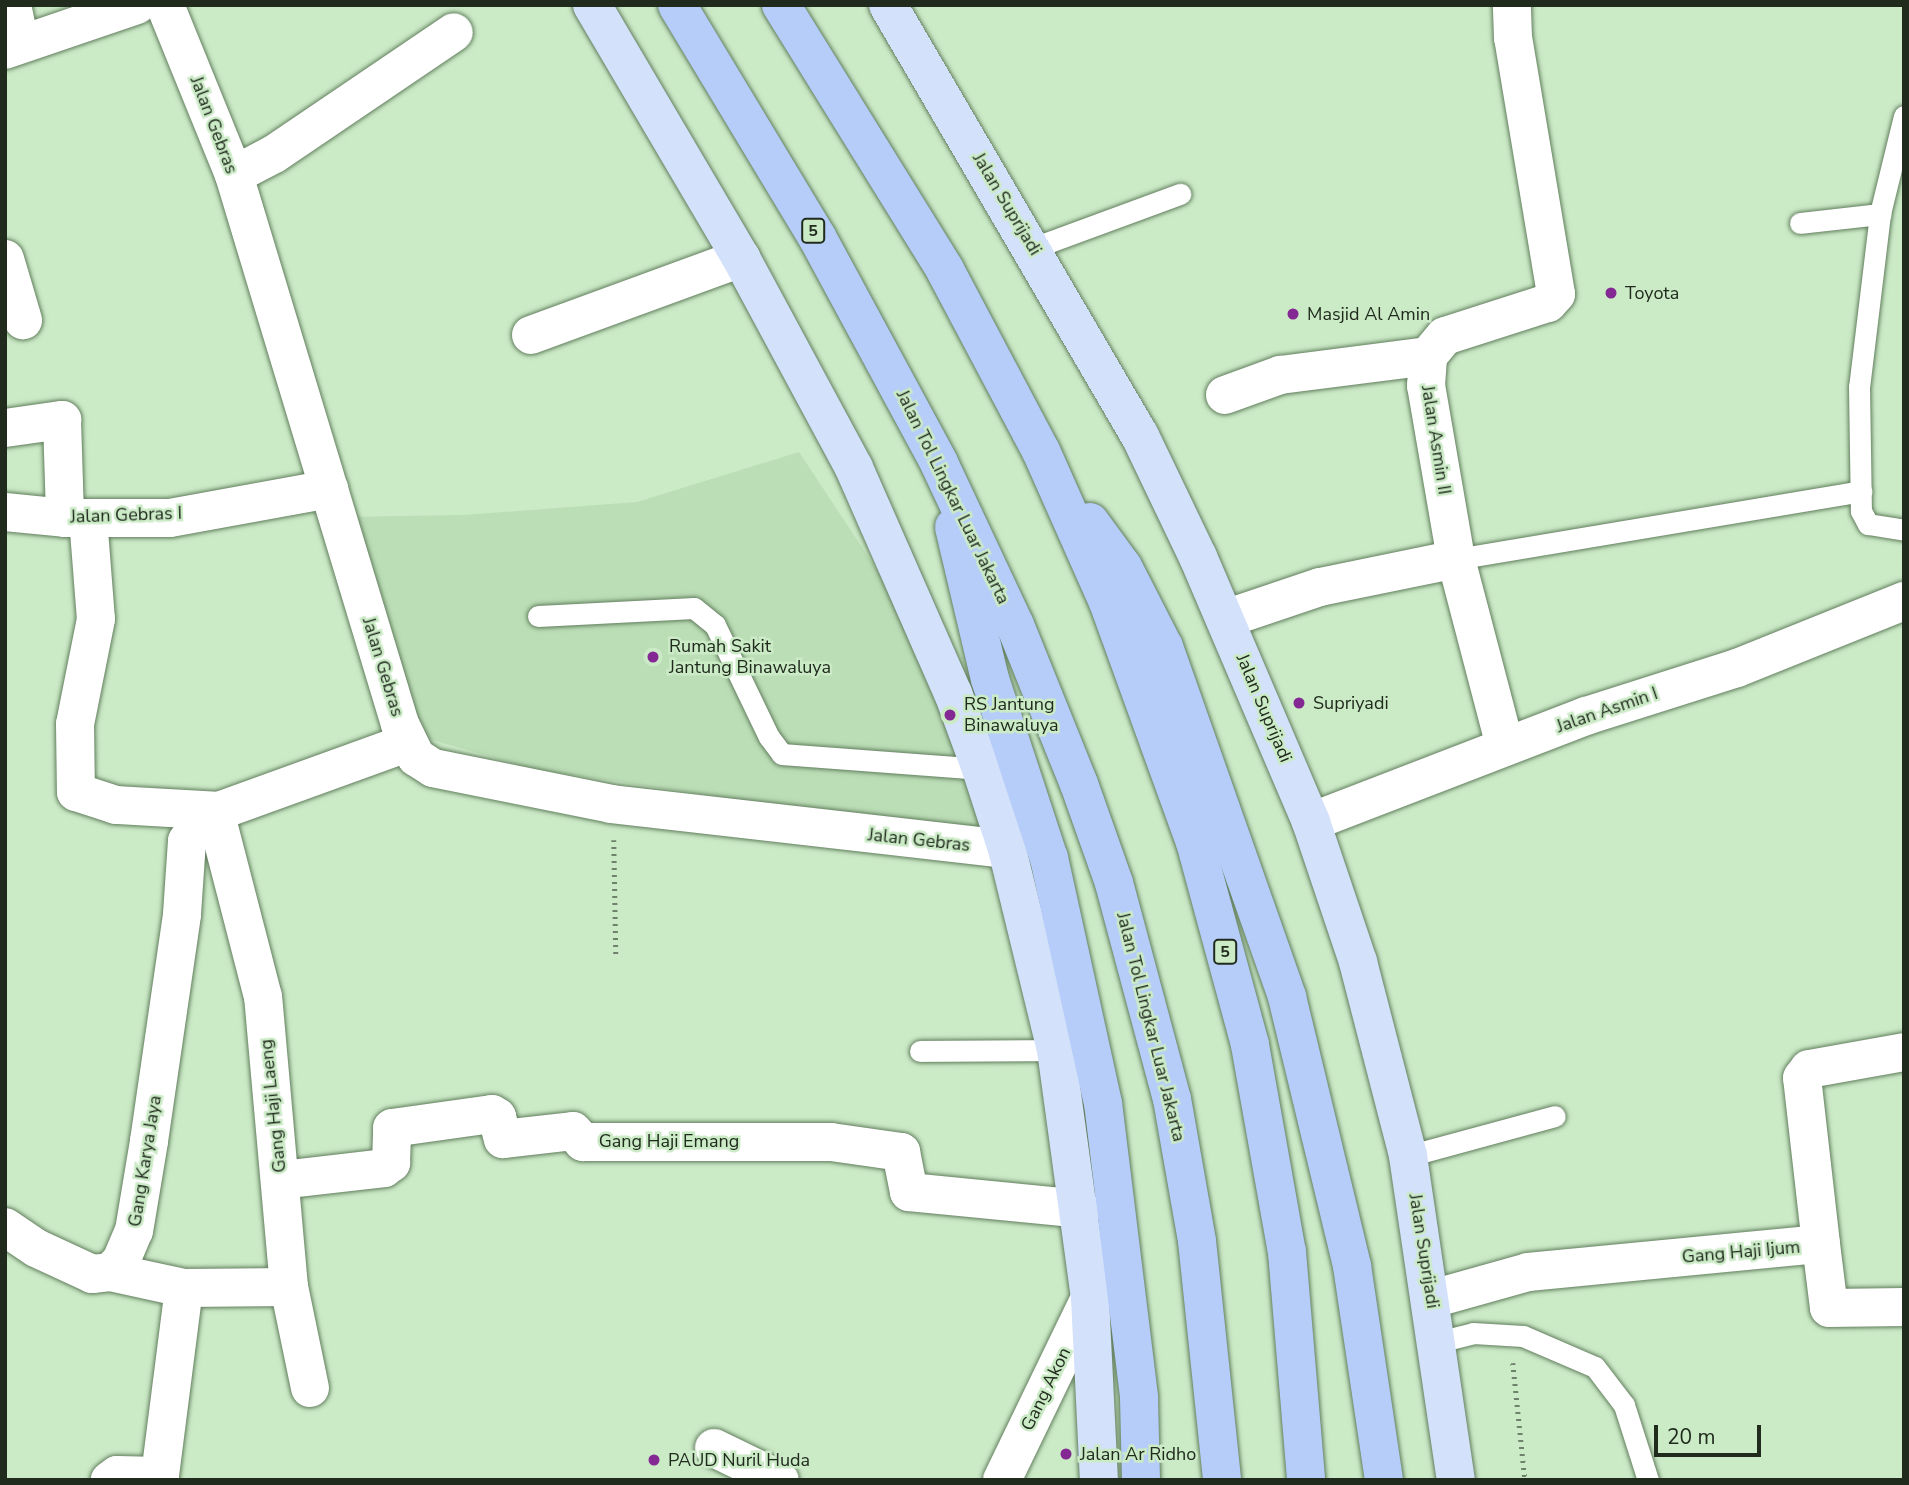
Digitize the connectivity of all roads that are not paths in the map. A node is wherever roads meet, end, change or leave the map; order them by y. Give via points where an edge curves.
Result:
1 (12, 5) edge
2 (137, 5) edge
3 (165, 5) edge
4 (592, 5) edge
5 (677, 5) edge
6 (780, 5) edge
7 (888, 5) edge
8 (1512, 5) edge
9 (454, 32) dead end
10 (13, 46) edge
11 (1904, 116) edge
12 (234, 174) junction
13 (1180, 194) dead end
14 (1880, 214) junction
15 (1800, 223) dead end
16 (1033, 248) junction
17 (741, 258) junction
18 (5, 259) edge
19 (23, 320) dead end
20 (531, 335) dead end
21 (1428, 356) junction
22 (1225, 395) dead end
23 (5, 428) edge
24 (1041, 451) junction
25 (939, 463) junction
26 (329, 489) junction
27 (1861, 491) junction
28 (5, 512) edge
29 (77, 518) junction
30 (1904, 530) edge
31 (1456, 559) junction
32 (1904, 601) edge
33 (538, 616) dead end
34 (1225, 619) junction
35 (407, 743) junction
36 (1505, 746) junction
37 (981, 769) junction
38 (219, 819) junction
39 (1311, 822) junction
40 (1007, 849) junction
41 (1056, 1049) junction
42 (920, 1051) dead end
43 (1904, 1052) edge
44 (1555, 1116) dead end
45 (1408, 1156) junction
46 (281, 1180) junction
47 (1081, 1209) junction
48 (5, 1227) edge
49 (1821, 1244) junction
50 (110, 1272) junction
51 (289, 1287) junction
52 (184, 1288) junction
53 (1090, 1298) junction
54 (1432, 1299) junction
55 (1904, 1307) edge
56 (1438, 1342) junction
57 (310, 1388) dead end
58 (714, 1448) dead end
59 (110, 1480) edge
60 (780, 1480) edge
61 (1002, 1480) edge
62 (1099, 1480) edge
63 (1141, 1480) edge
64 (1222, 1480) edge
65 (1306, 1480) edge
66 (1384, 1480) edge
67 (1456, 1480) edge
68 (1648, 1480) edge

1 - 10 street
2 - 10 street
3 - 12 street, Jalan Gebras
4 - 17 main road
5 - 25 highway, Jalan Tol Lingkar Luar Jakarta / 5 via 817,237
6 - 24 highway, 5 via 945,270
7 - 16 main road, Jalan Suprijadi
8 - 21 street via 1556,294 1548,303 1445,336
9 - 12 street via 274,154
11 - 14 lane
12 - 26 street, Jalan Gebras
13 - 16 lane
14 - 15 lane
14 - 27 lane via 1859,387
16 - 34 main road, Jalan Suprijadi via 1140,436
17 - 20 street
17 - 37 main road via 854,468 953,693
18 - 19 street
21 - 22 street via 1280,375
21 - 31 street, Jalan Asmin II via 1426,386
23 - 29 street via 62,420
24 - 65 highway, 5 via 1108,602 1195,842 1250,1045 1287,1252
24 - 66 highway via 1143,602 1191,718 1287,997 1352,1266
25 - 63 highway via 990,679 1049,858 1103,1103 1139,1398
25 - 64 highway, Jalan Tol Lingkar Luar Jakarta / 5 via 1015,625 1079,784 1143,983 1172,1100 1197,1241
26 - 29 street, Jalan Gebras I via 170,517
26 - 35 street, Jalan Gebras
27 - 30 lane via 1861,511 1868,524
27 - 31 lane
28 - 29 street, Jalan Gebras I
29 - 38 street via 96,619 75,724 76,792 116,805
31 - 34 street via 1320,587
31 - 36 street, Jalan Asmin II
32 - 36 street, Jalan Asmin I via 1737,668
33 - 37 lane via 694,608 715,625 769,737 782,754
34 - 39 main road, Jalan Suprijadi
35 - 38 street
35 - 40 street, Jalan Gebras via 416,757 433,768 611,804
36 - 39 street, Jalan Asmin I
37 - 40 main road
38 - 46 street, Gang Haji Laeng via 262,998
38 - 50 street, Gang Karya Jaya via 195,831 187,841 168,1010 134,1231 121,1261
39 - 45 main road, Jalan Suprijadi via 1358,962
40 - 41 main road
41 - 42 lane
41 - 47 main road
43 - 49 street, Gang Haji Ijum via 1809,1069 1802,1078
44 - 45 lane
45 - 54 main road, Jalan Suprijadi
46 - 47 street, Gang Haji Emang via 384,1168 391,1163 392,1128 492,1114 503,1139 573,1131 583,1142 831,1142 901,1152 909,1192
46 - 51 street, Gang Haji Laeng
47 - 53 main road
48 - 50 street via 72,1266 92,1274
49 - 54 street, Gang Haji Ijum via 1528,1272
49 - 55 street via 1829,1308
50 - 52 street
51 - 52 street
51 - 57 street, Gang Haji Laeng
52 - 59 street via 160,1476 117,1475
53 - 61 street, Gang Akon
53 - 62 main road
54 - 56 main road, Jalan Suprijadi
56 - 67 main road, Jalan Suprijadi
56 - 68 lane via 1473,1333 1523,1336 1595,1367 1624,1405
58 - 60 street

